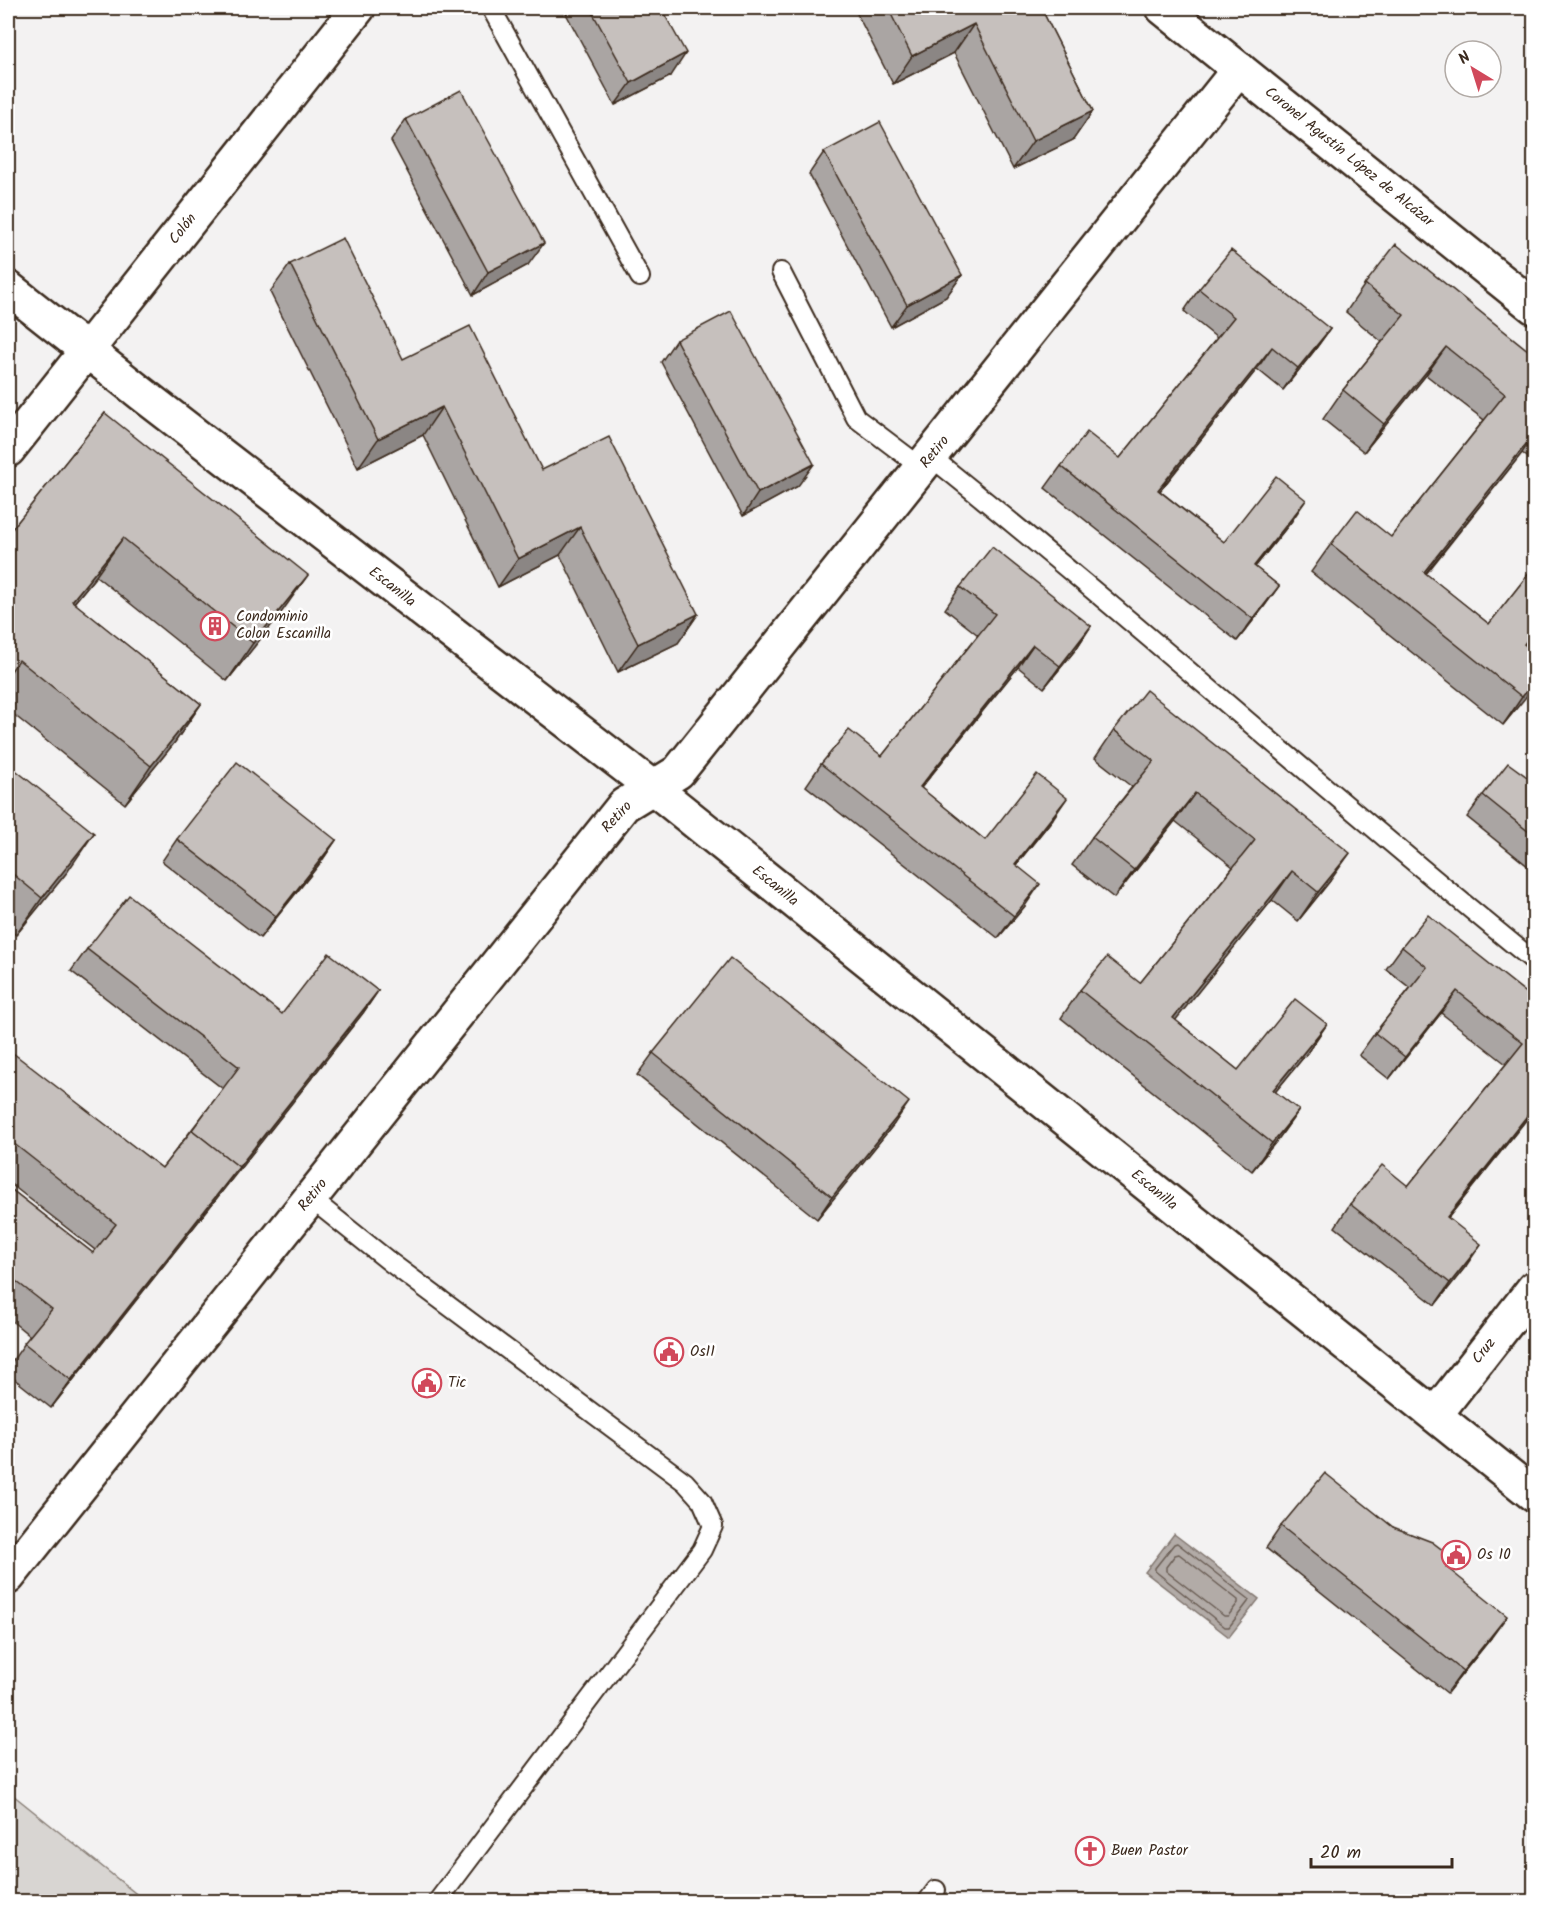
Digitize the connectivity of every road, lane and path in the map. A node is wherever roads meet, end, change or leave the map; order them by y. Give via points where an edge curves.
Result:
1 (358, 8) edge
2 (491, 8) edge
3 (1163, 8) edge
4 (1239, 69) junction
5 (781, 272) dead end
6 (640, 277) dead end
7 (8, 288) edge
8 (1534, 307) edge
9 (86, 351) junction
10 (8, 450) edge
11 (927, 462) junction
12 (652, 787) junction
13 (1534, 960) edge
14 (310, 1198) junction
15 (1534, 1288) edge
16 (1435, 1415) junction
17 (1534, 1495) edge
18 (8, 1577) edge
19 (437, 1902) edge

1 - 9 street, Colón
2 - 6 lane
3 - 4 street, Coronel Agustín López de Alcázar
4 - 8 street, Coronel Agustín López de Alcázar
4 - 11 street, Retiro
5 - 11 lane via 856,418
7 - 9 street, Escanilla
9 - 10 street, Colón
9 - 12 street, Escanilla
11 - 12 street, Retiro via 678,772
11 - 13 lane via 1029,535
12 - 14 street, Retiro via 624,805
12 - 16 street, Escanilla
14 - 18 street, Retiro
14 - 19 lane via 685,1482 702,1502 713,1526 702,1550
15 - 16 street, Cruz
16 - 17 street, Escanilla

